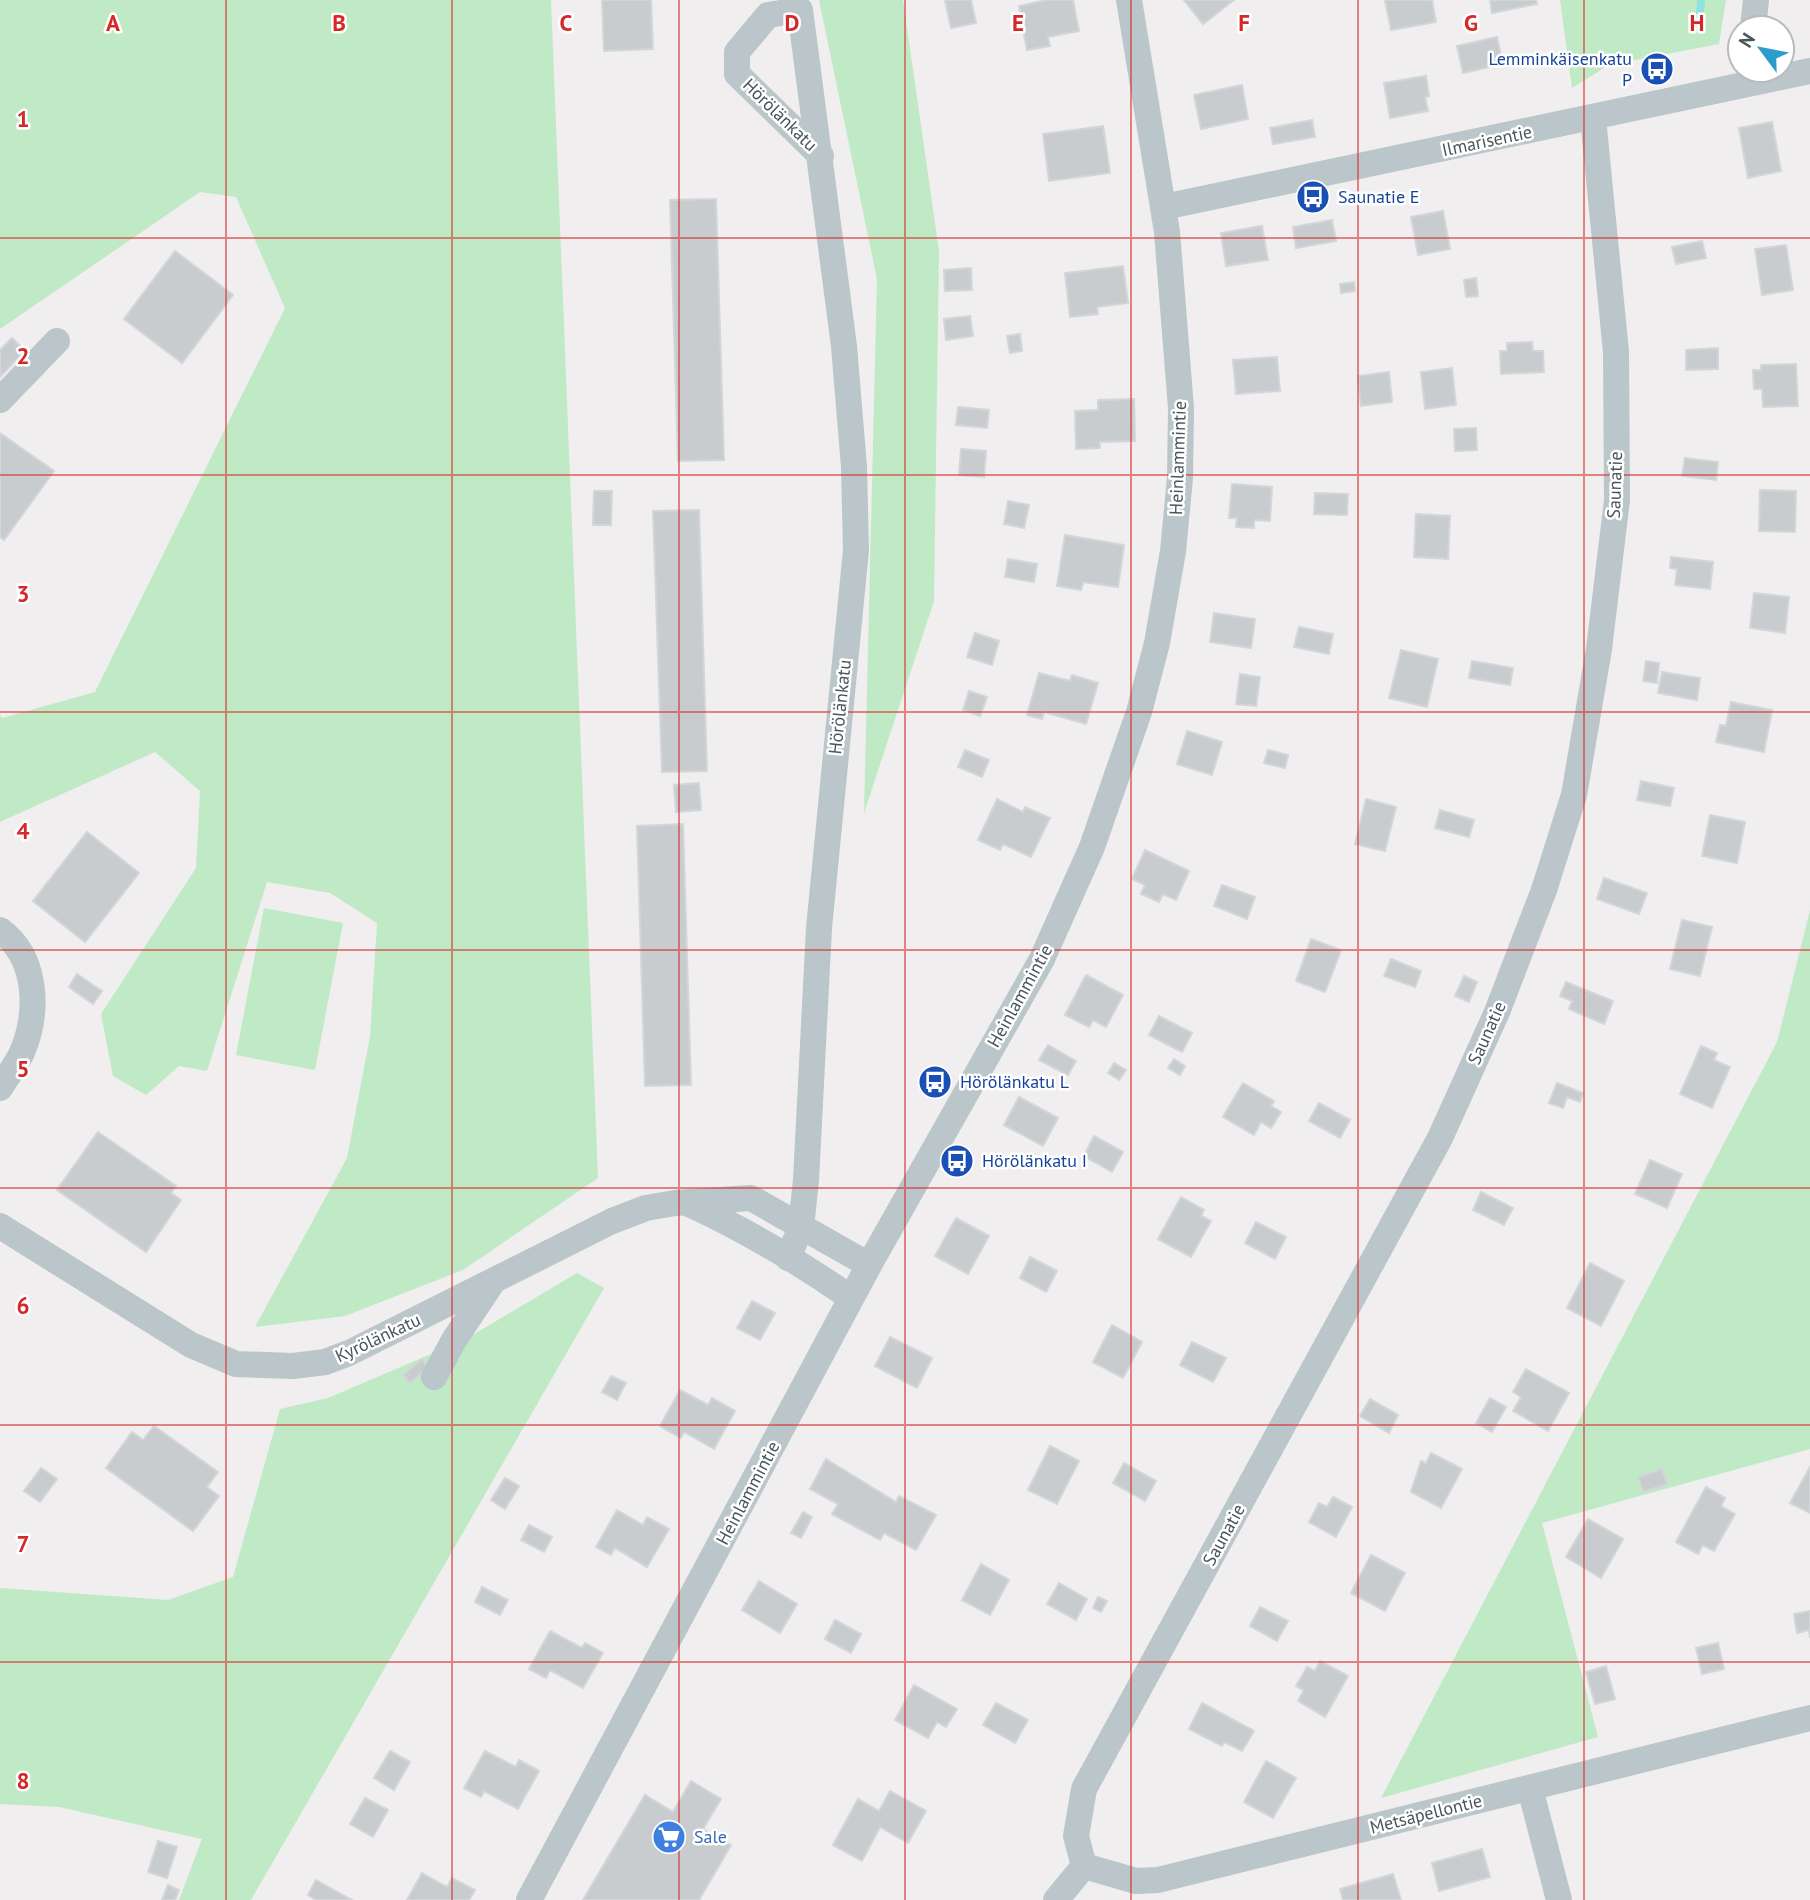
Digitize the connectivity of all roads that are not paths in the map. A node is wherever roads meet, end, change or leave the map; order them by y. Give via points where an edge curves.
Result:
1 (1129, 0) edge
2 (1726, 83) edge
3 (1593, 118) junction
4 (821, 156) junction
5 (1164, 207) junction
6 (57, 341) dead end
7 (0, 400) edge
8 (0, 930) edge
9 (0, 1088) edge
10 (684, 1202) junction
11 (0, 1226) edge
12 (801, 1227) junction
13 (788, 1258) junction
14 (869, 1265) junction
15 (494, 1281) junction
16 (851, 1298) junction
17 (435, 1377) dead end
18 (1810, 1718) edge
19 (1530, 1788) junction
20 (1084, 1866) junction
21 (529, 1900) edge
22 (1056, 1900) edge
23 (1559, 1900) edge

1 - 5 street, Heinlammintie
2 - 3 street, Ilmarisentie
3 - 5 street, Ilmarisentie
3 - 20 street, Saunatie via 1616,352 1617,500 1599,649 1573,795 1544,890 1497,1012 1440,1138 1084,1789 1076,1836
4 - 4 street, Hörölänkatu via 800,10 768,15 737,52 737,74
4 - 12 street, Hörölänkatu via 845,359 856,550 820,915
5 - 14 street, Heinlammintie via 1178,345 1180,478 1157,643 1139,712 1092,847 1042,959
6 - 7 street
8 - 9 street via 11,938 30,970 32,1007 23,1050
10 - 12 street, Kyrölänkatu via 751,1198
10 - 13 street
10 - 15 street, Kyrölänkatu via 646,1208 612,1221
11 - 15 street, Kyrölänkatu via 191,1345 236,1364 266,1367 325,1362
12 - 13 street, Hörölänkatu
12 - 14 street, Kyrölänkatu
13 - 16 street
14 - 16 street, Heinlammintie
15 - 17 street
16 - 21 street, Heinlammintie
18 - 19 street, Metsäpellontie
19 - 20 street, Metsäpellontie via 1158,1880 1136,1881
19 - 23 street
20 - 22 street

